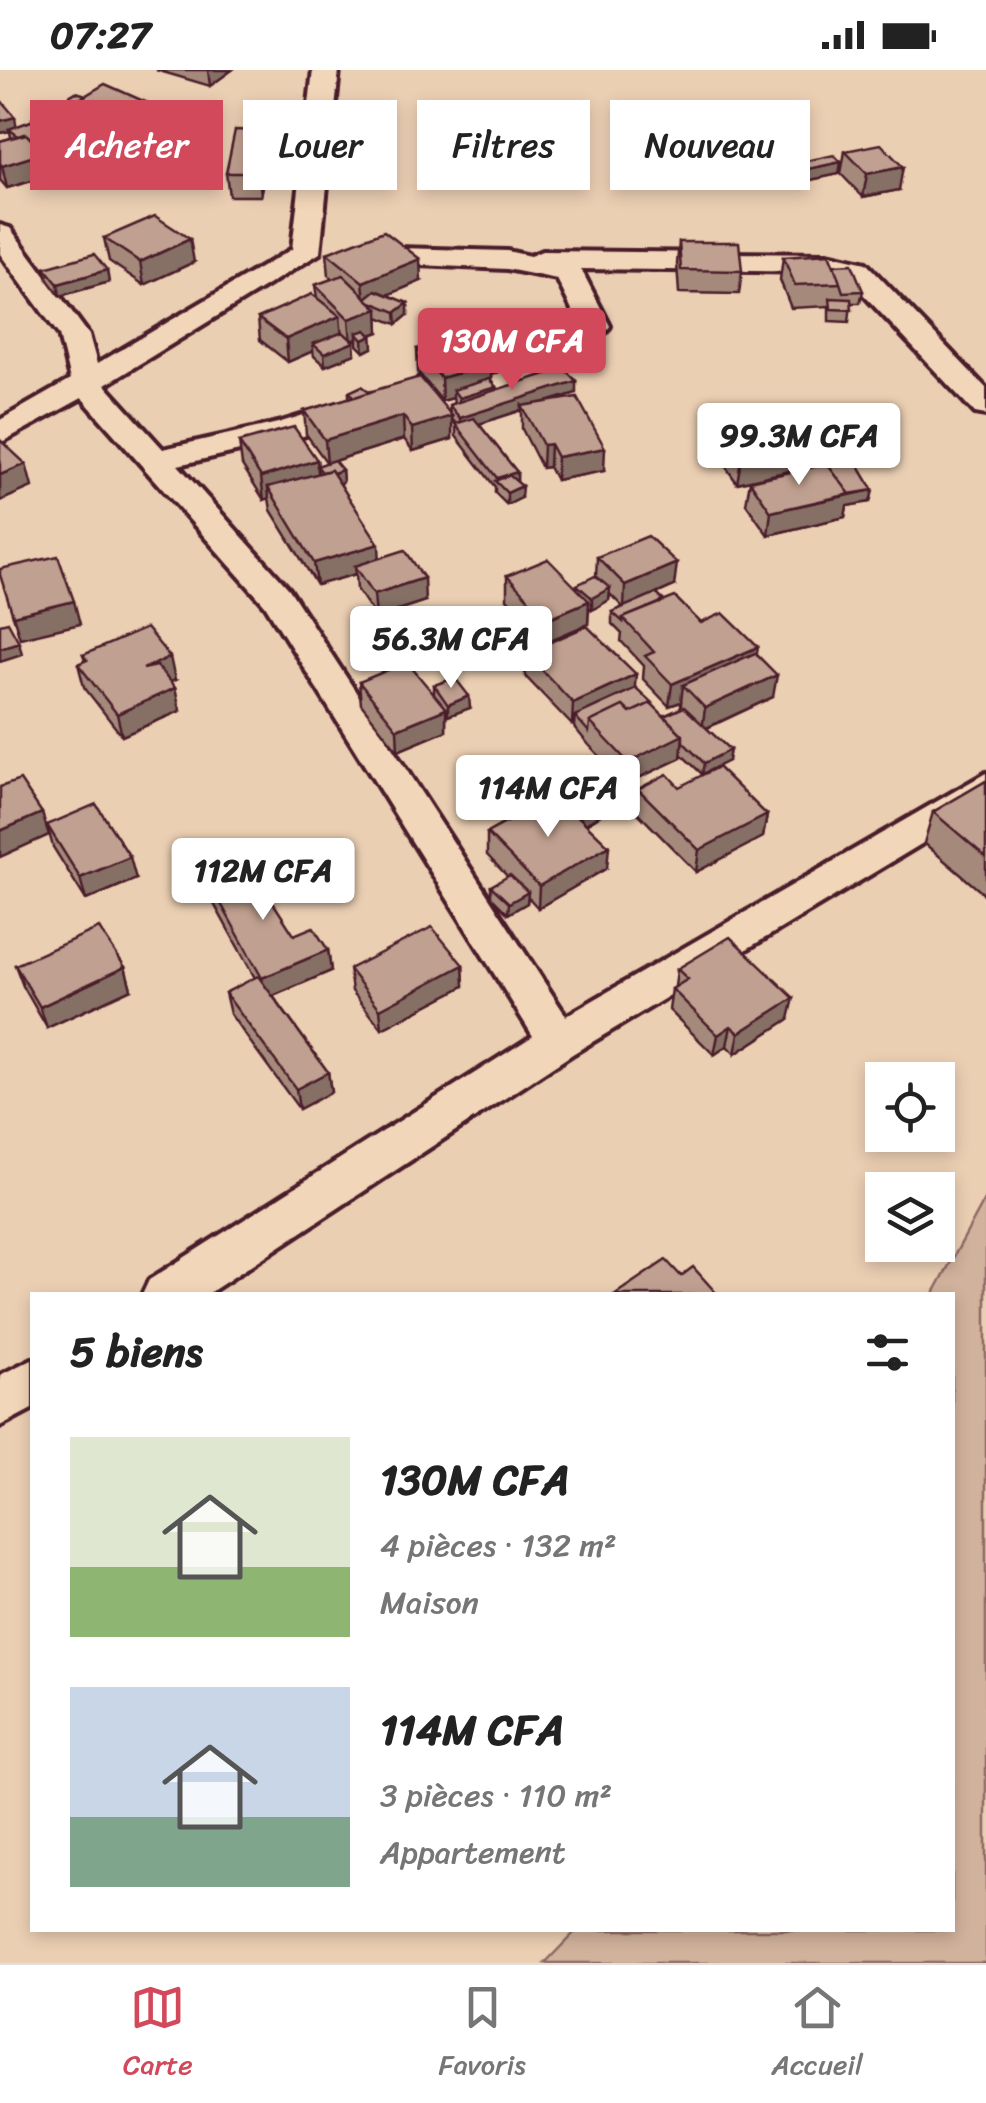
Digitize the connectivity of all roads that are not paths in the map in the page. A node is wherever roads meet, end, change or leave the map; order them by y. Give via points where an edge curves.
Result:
1 (326, 70) edge
2 (0, 234) edge
3 (306, 253) junction
4 (506, 260) junction
5 (86, 383) junction
6 (986, 406) edge
7 (0, 432) edge
8 (153, 461) junction
9 (986, 788) edge
10 (559, 1040) junction
11 (171, 1292) edge
12 (30, 1383) edge
13 (0, 1403) edge

1 - 3 street
2 - 5 street via 74,336
3 - 4 street
3 - 5 street
4 - 6 street via 826,263 856,269
4 - 8 street via 569,273 595,326 286,431
5 - 7 street
5 - 8 street
8 - 10 street via 277,598
9 - 10 street
10 - 11 street
12 - 13 street

